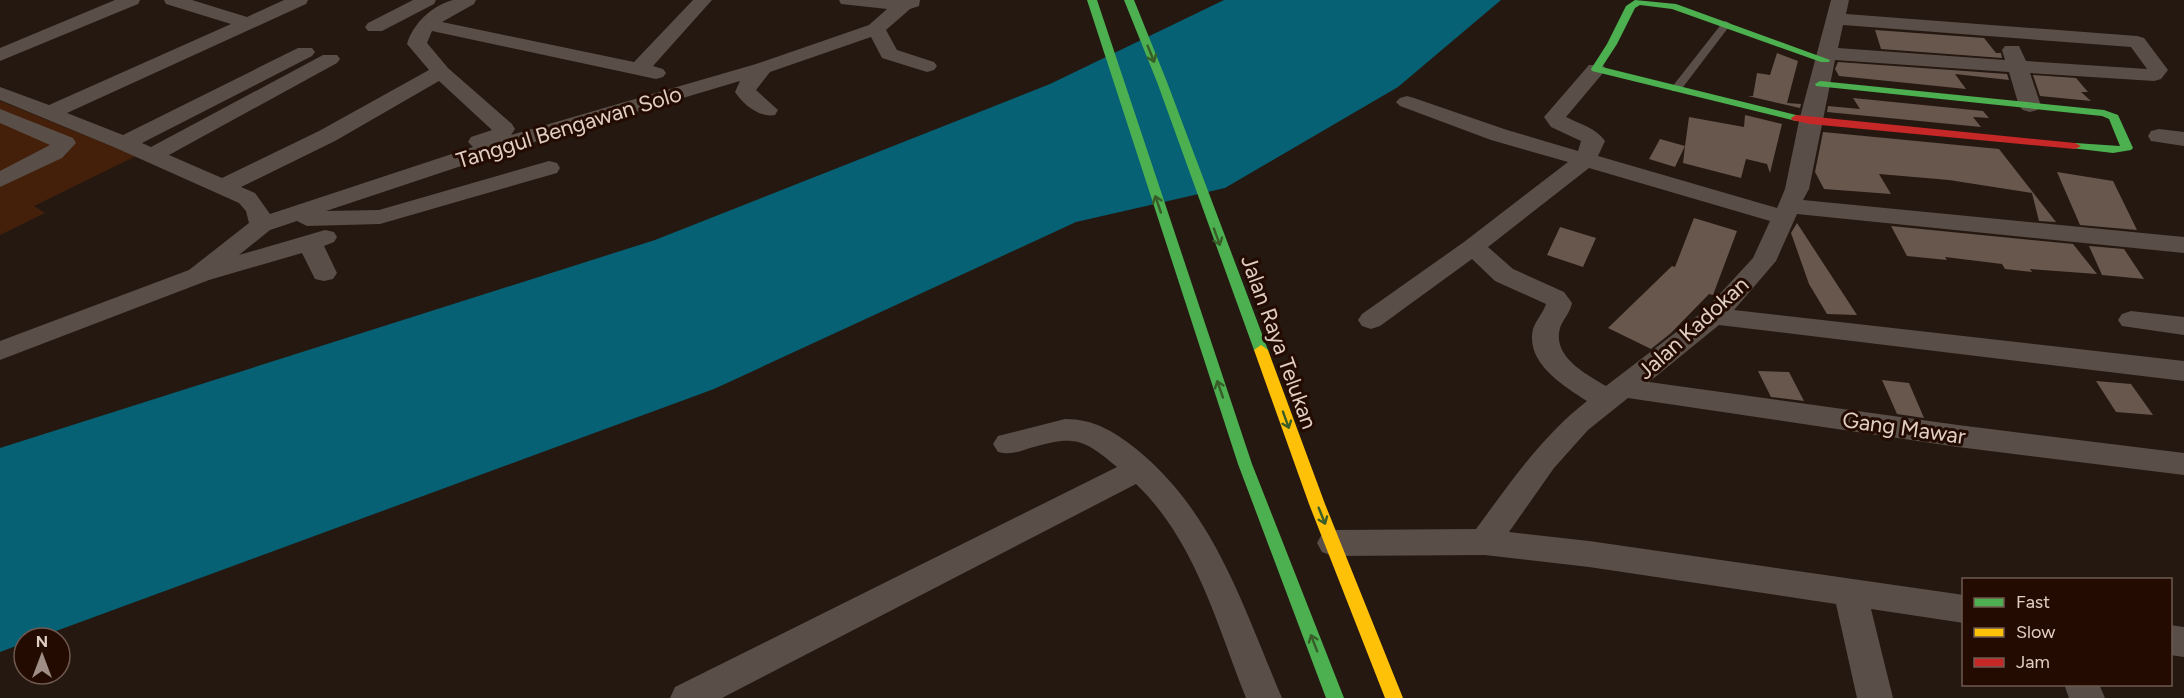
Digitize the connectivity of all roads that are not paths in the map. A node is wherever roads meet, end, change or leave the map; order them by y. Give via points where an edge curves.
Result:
1 (131, 0) edge
2 (173, 0) edge
3 (299, 0) edge
4 (427, 0) edge
5 (467, 0) edge
6 (703, 0) edge
7 (848, 0) edge
8 (1092, 0) edge
9 (1129, 0) edge
10 (910, 3) edge
11 (1837, 10) edge
12 (248, 23) junction
13 (2124, 23) dead end
14 (426, 24) junction
15 (1726, 24) junction
16 (375, 27) dead end
17 (876, 29) junction
18 (2006, 32) junction
19 (2137, 42) junction
20 (305, 52) dead end
21 (0, 54) edge
22 (330, 59) dead end
23 (927, 66) dead end
24 (1824, 66) junction
25 (2018, 66) junction
26 (763, 68) junction
27 (1596, 69) junction
28 (441, 72) junction
29 (1676, 89) junction
30 (0, 93) edge
31 (1407, 102) dead end
32 (2030, 106) junction
33 (767, 110) dead end
34 (49, 113) junction
35 (0, 116) edge
36 (1810, 121) junction
37 (2159, 136) dead end
38 (2184, 139) edge
39 (123, 143) junction
40 (151, 156) junction
41 (1585, 160) junction
42 (415, 161) dead end
43 (549, 168) dead end
44 (0, 180) edge
45 (224, 186) junction
46 (1786, 212) junction
47 (380, 218) junction
48 (272, 222) junction
49 (310, 243) junction
50 (2184, 245) edge
51 (1473, 248) junction
52 (324, 273) dead end
53 (198, 276) junction
54 (1714, 316) junction
55 (1371, 320) dead end
56 (2131, 320) dead end
57 (2184, 326) edge
58 (0, 351) edge
59 (2184, 371) edge
60 (1616, 394) junction
61 (1008, 444) dead end
62 (2184, 464) edge
63 (1139, 469) junction
64 (1485, 542) junction
65 (1333, 543) junction
66 (1850, 592) junction
67 (1962, 609) edge
68 (688, 698) edge
69 (1264, 698) edge
70 (1335, 698) edge
71 (1394, 698) edge
72 (1875, 698) edge

1 - 21 street
2 - 12 street
3 - 12 street
4 - 16 street
5 - 14 street
6 - 14 street via 648,71
7 - 10 street
70 -> 8 main road via 1245,464
9 -> 65 main road, Jalan Raya Telukan
10 - 17 street
11 - 18 street
11 - 24 street, Jalan Kadokan
12 - 34 street
13 - 19 street
14 - 28 street via 418,34 417,44
15 - 24 main road
15 - 27 main road via 1672,6 1638,2 1631,6
15 - 29 lane
17 - 23 street via 889,54
17 - 26 street, Tanggul Bengawan Solo
18 - 19 street
18 - 25 street
19 - 25 street via 2158,70 2154,75
20 - 39 street
22 - 40 street
24 - 25 street
24 - 32 main road
24 - 36 street, Jalan Kadokan
25 - 32 street
26 - 33 street via 745,92
26 - 48 street, Tanggul Bengawan Solo via 510,142
27 - 29 main road
27 - 41 street via 1555,117 1594,141
28 - 42 street via 504,129 499,136
28 - 45 street via 327,136
29 - 36 main road
30 - 34 street
31 - 41 street
32 - 36 main road via 2110,115 2127,148 2113,150
34 - 39 street
35 - 44 street via 65,143 54,153
36 - 46 street, Jalan Kadokan via 1797,189
37 - 38 street
39 - 40 street
40 - 45 street
41 - 46 street
41 - 51 street
43 - 47 street
45 - 48 street via 247,198
46 - 50 street
46 - 54 street, Jalan Kadokan via 1764,261
47 - 48 street
47 - 49 street
48 - 53 street, Tanggul Bengawan Solo
49 - 52 street
49 - 53 street
51 - 55 street
51 - 60 street via 1504,275 1560,303 1546,330 1547,350 1557,366
53 - 58 street
54 - 59 street
54 - 60 street, Jalan Kadokan
56 - 57 street
60 - 62 street, Gang Mawar
60 - 64 street, Jalan Kadokan via 1578,423 1544,460
61 - 63 street via 1058,431 1084,431 1098,436
63 - 68 street
63 - 69 street via 1171,501 1190,530 1212,572
64 - 65 street
64 - 66 street
65 - 71 main road, Jalan Raya Telukan
66 - 67 street
66 - 72 street

